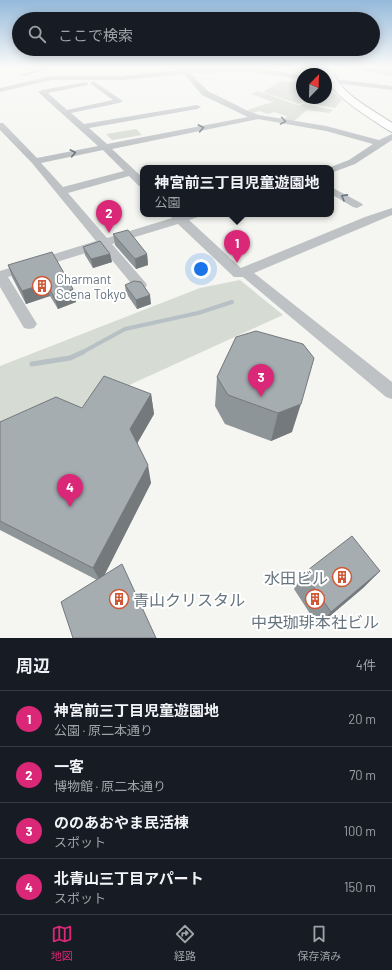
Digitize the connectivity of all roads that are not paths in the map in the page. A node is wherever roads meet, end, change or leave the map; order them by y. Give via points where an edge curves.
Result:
1 (47, 96) edge
2 (114, 96) edge
3 (210, 96) edge
4 (347, 96) edge
5 (214, 98) junction
6 (198, 107) junction
7 (66, 112) junction
8 (206, 112) dead end
9 (258, 117) junction
10 (1, 126) edge
11 (83, 127) junction
12 (392, 128) edge
13 (392, 138) edge
14 (380, 143) junction
15 (105, 147) junction
16 (35, 161) junction
17 (334, 169) edge
18 (131, 172) junction
19 (140, 181) edge
20 (62, 191) junction
21 (334, 192) edge
22 (357, 205) dead end
23 (392, 211) edge
24 (178, 217) edge
25 (104, 244) junction
26 (245, 272) junction
27 (0, 275) edge
28 (140, 285) edge
29 (29, 324) dead end
30 (392, 392) edge

1 - 7 street
2 - 7 street via 120,101
3 - 5 street
4 - 12 main road
5 - 6 street via 192,102
5 - 9 street
6 - 8 street
6 - 11 street
7 - 11 street
9 -> 14 street via 307,125
15 -> 9 street
10 - 16 street
11 - 15 street
13 - 14 street
14 - 17 street via 352,162
16 -> 15 street
15 - 18 street
16 - 20 street
18 - 19 street
18 - 20 street
20 - 25 street
22 -> 21 street
23 - 26 street
24 - 25 street
24 - 26 street via 240,274
25 - 27 street
25 - 28 street
26 - 30 street
27 - 29 street

